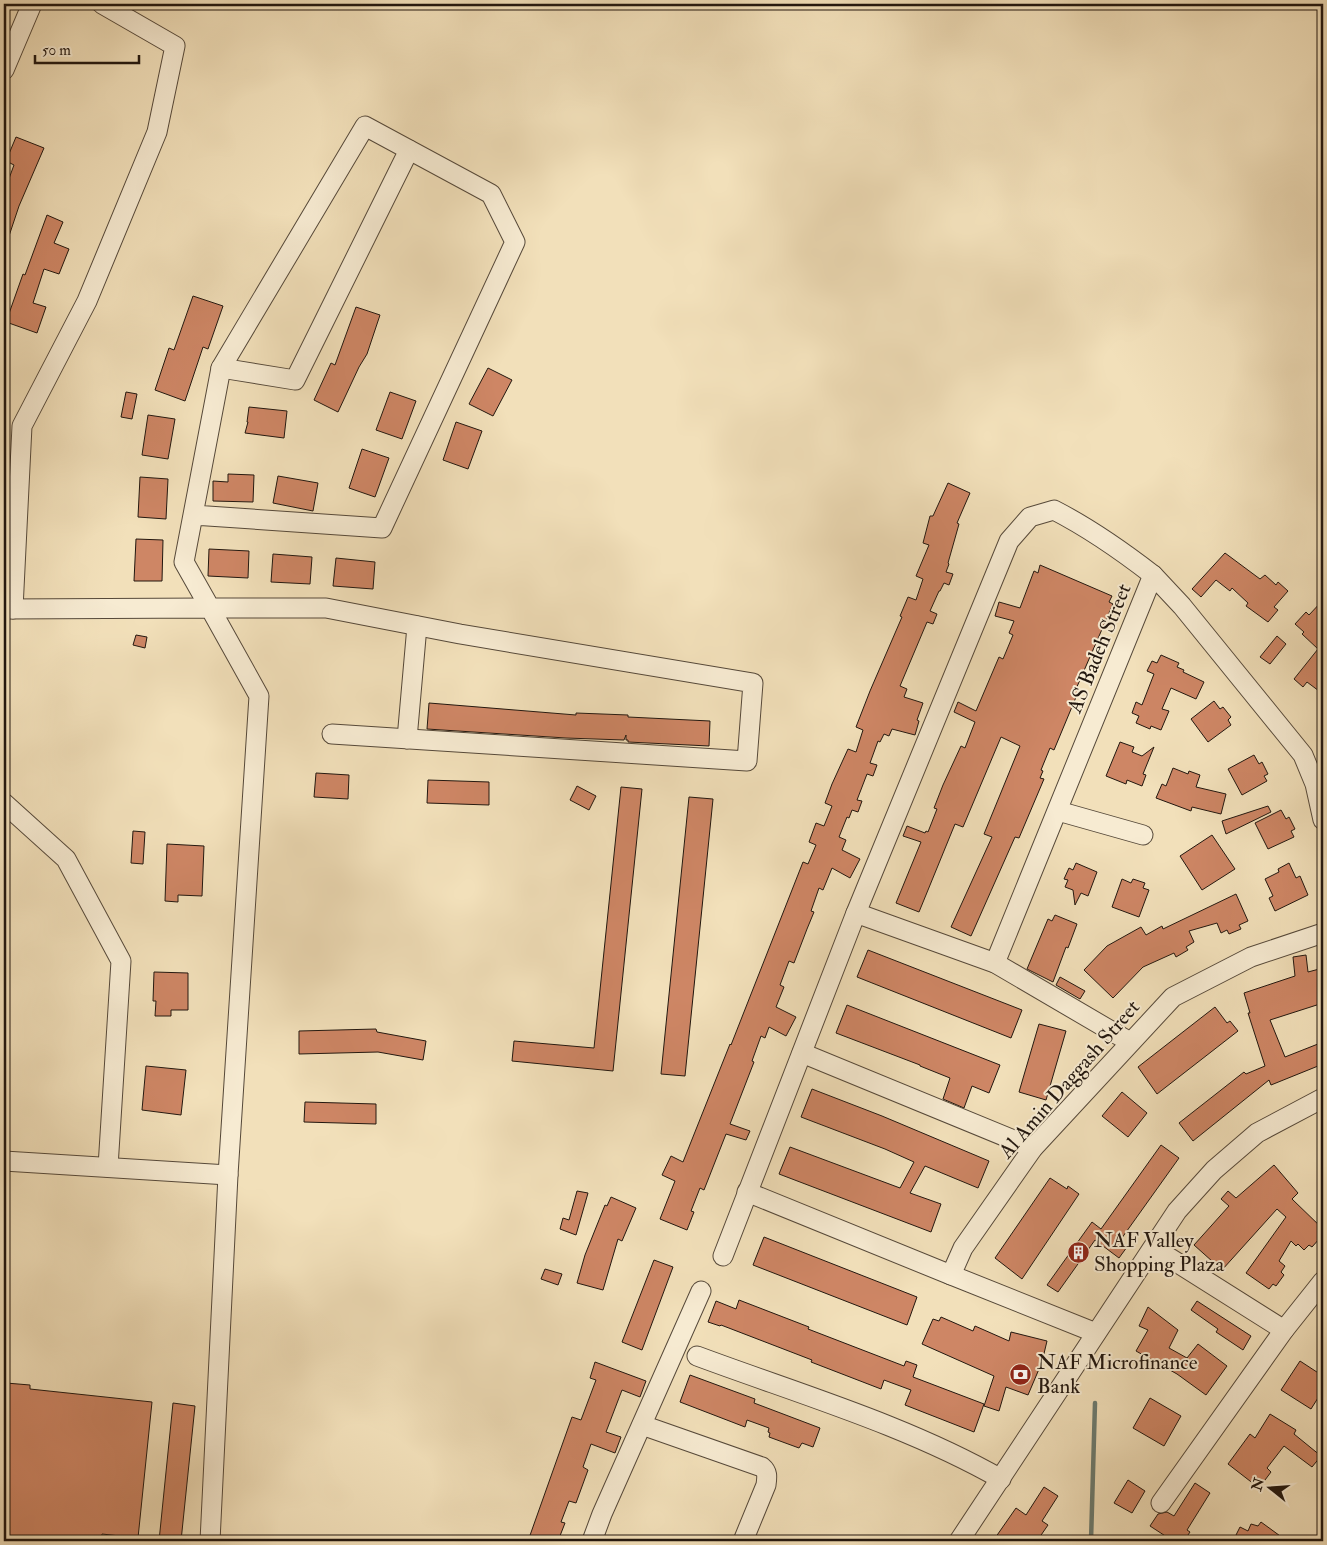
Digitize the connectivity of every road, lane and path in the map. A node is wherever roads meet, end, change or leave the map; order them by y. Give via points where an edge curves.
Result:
1 (32, 4) edge
2 (102, 4) edge
3 (4, 70) edge
4 (409, 150) junction
5 (221, 368) junction
6 (193, 515) junction
7 (1153, 575) junction
8 (210, 608) junction
9 (9, 609) edge
10 (417, 626) junction
11 (332, 734) dead end
12 (408, 739) junction
13 (1319, 783) edge
14 (4, 803) edge
15 (1058, 811) junction
16 (1323, 820) edge
17 (1143, 835) dead end
18 (856, 913) junction
19 (1323, 933) edge
20 (994, 963) junction
21 (1130, 1042) junction
22 (802, 1053) junction
23 (1323, 1098) edge
24 (1033, 1148) junction
25 (4, 1161) edge
26 (108, 1167) junction
27 (228, 1175) junction
28 (747, 1192) junction
29 (1154, 1248) junction
30 (723, 1256) dead end
31 (951, 1275) junction
32 (1323, 1281) edge
33 (701, 1291) dead end
34 (1284, 1330) junction
35 (1096, 1333) junction
36 (697, 1356) dead end
37 (642, 1425) junction
38 (1001, 1479) junction
39 (1161, 1503) dead end
40 (210, 1541) edge
41 (592, 1541) edge
42 (743, 1541) edge
43 (959, 1541) edge

1 - 3 street
2 - 9 street via 175,46 157,132 87,300 22,426
4 - 5 street via 365,126
4 - 5 street via 296,380
4 - 6 street via 491,194 514,242 382,528
5 - 6 street
6 - 8 street via 184,562
7 - 13 street, AS Badeh Street via 1303,755
7 - 15 street, AS Badeh Street
7 - 18 street via 1125,553 1054,510 1030,517 1009,541
8 - 9 street
8 - 10 street via 326,608
8 - 27 street via 259,696
10 - 12 street
10 - 12 street via 752,683 747,761
11 - 12 street
13 - 16 street, AS Badeh Street
14 - 26 street via 66,859 121,961
15 - 17 street
15 - 20 street, AS Badeh Street
18 - 20 street
18 - 22 street
19 - 21 street, Al Amin Daggash Street via 1250,957 1173,997
20 - 21 street
21 - 24 street, Al Amin Daggash Street
22 - 24 street
22 - 28 street
23 - 29 street via 1257,1133 1214,1170 1177,1211
24 - 31 street, Al Amin Daggash Street via 963,1248
25 - 26 street
26 - 27 street
27 - 40 street
28 - 30 street
28 - 31 street
29 - 34 street
29 - 35 street
31 - 35 street
32 - 34 street
33 - 37 street
34 - 39 street
35 - 38 street
36 - 38 street via 910,1434
37 - 41 street
37 - 42 street via 766,1470 766,1484
38 - 43 street

